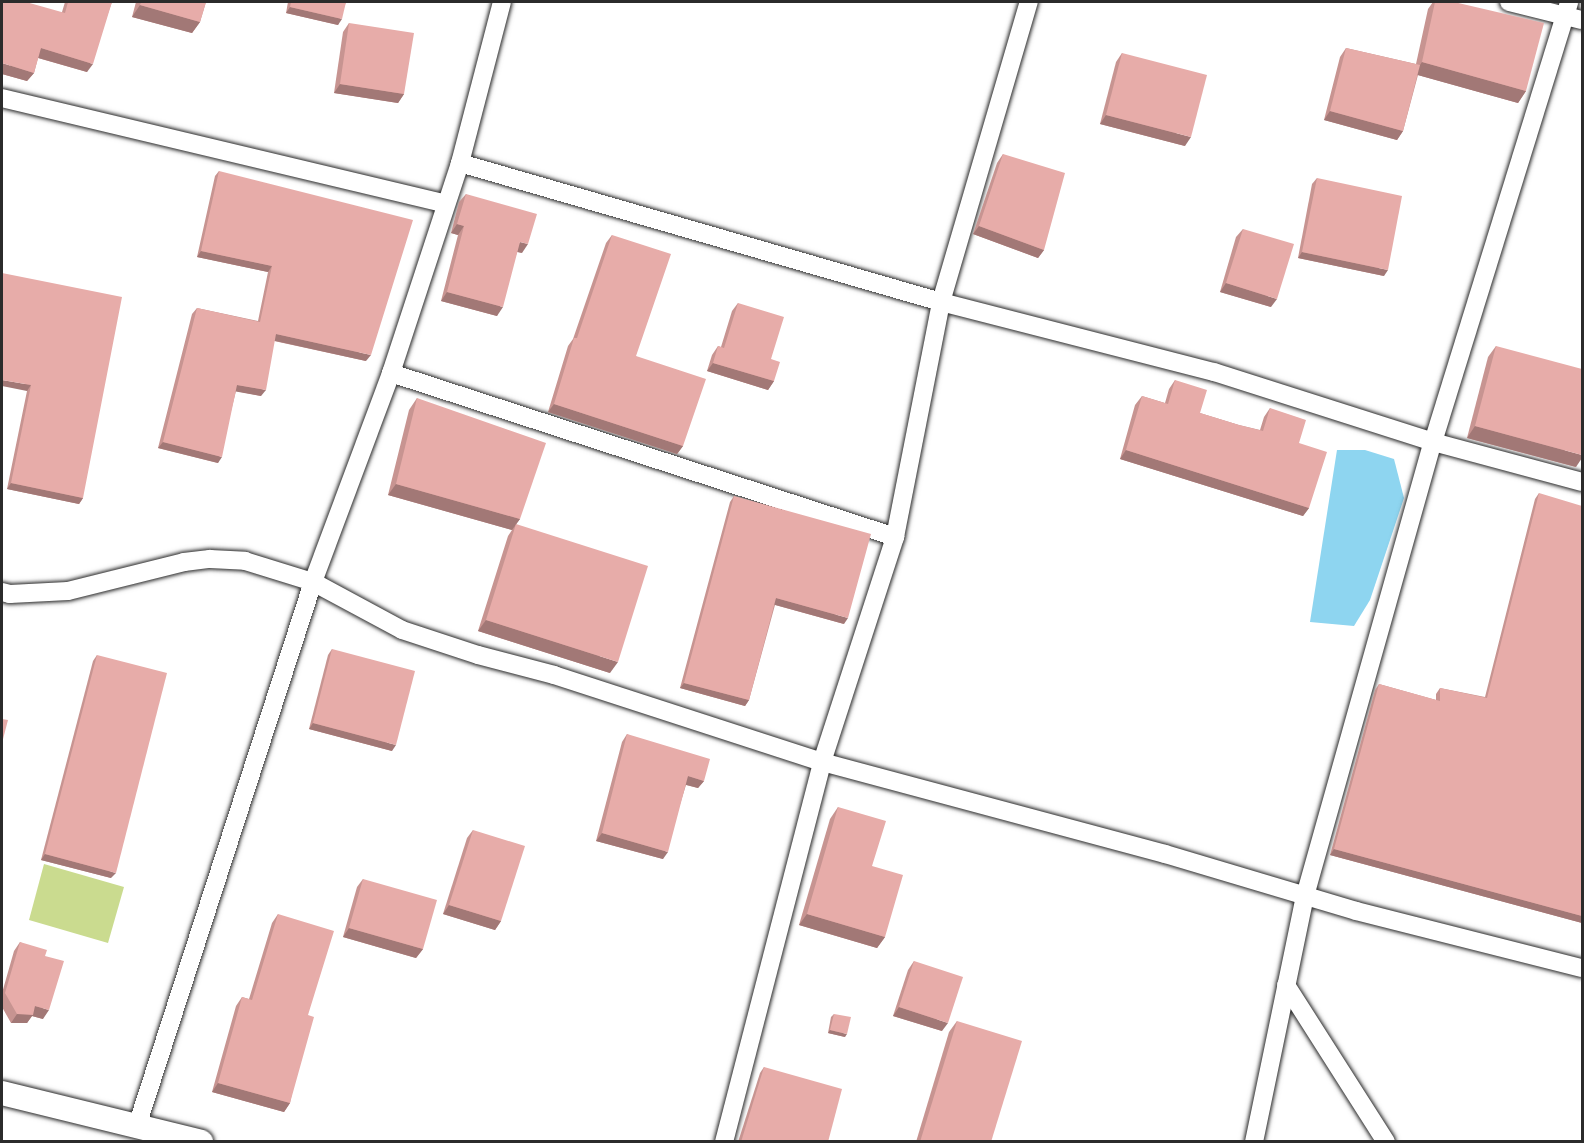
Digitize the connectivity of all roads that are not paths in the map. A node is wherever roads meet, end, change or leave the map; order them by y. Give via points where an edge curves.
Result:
1 (502, 2) edge
2 (1029, 2) edge
3 (1509, 2) edge
4 (1572, 12) edge
5 (2, 98) edge
6 (460, 163) junction
7 (446, 204) junction
8 (941, 302) junction
9 (391, 373) junction
10 (1433, 442) junction
11 (1582, 482) edge
12 (895, 537) junction
13 (313, 582) junction
14 (2, 592) edge
15 (822, 762) junction
16 (1305, 896) junction
17 (1582, 968) edge
18 (1286, 985) junction
19 (2, 1093) edge
20 (137, 1126) junction
21 (201, 1142) edge
22 (724, 1142) edge
23 (1254, 1142) edge
24 (1386, 1142) edge

1 - 6 street
2 - 8 street
3 - 4 street
4 - 10 street
5 - 7 street
6 - 7 street
6 - 8 street
7 - 9 street
8 - 10 street via 1214,372
8 - 12 street
9 - 12 street
9 - 13 street
10 - 11 street
10 - 16 street
12 - 15 street
13 - 14 street via 245,561 210,559 68,591
13 - 15 street via 402,630
13 - 20 street
15 - 16 street via 1165,854
15 - 22 street
16 - 17 street
16 - 18 street
18 - 23 street
18 - 24 street
19 - 20 street
20 - 21 street

